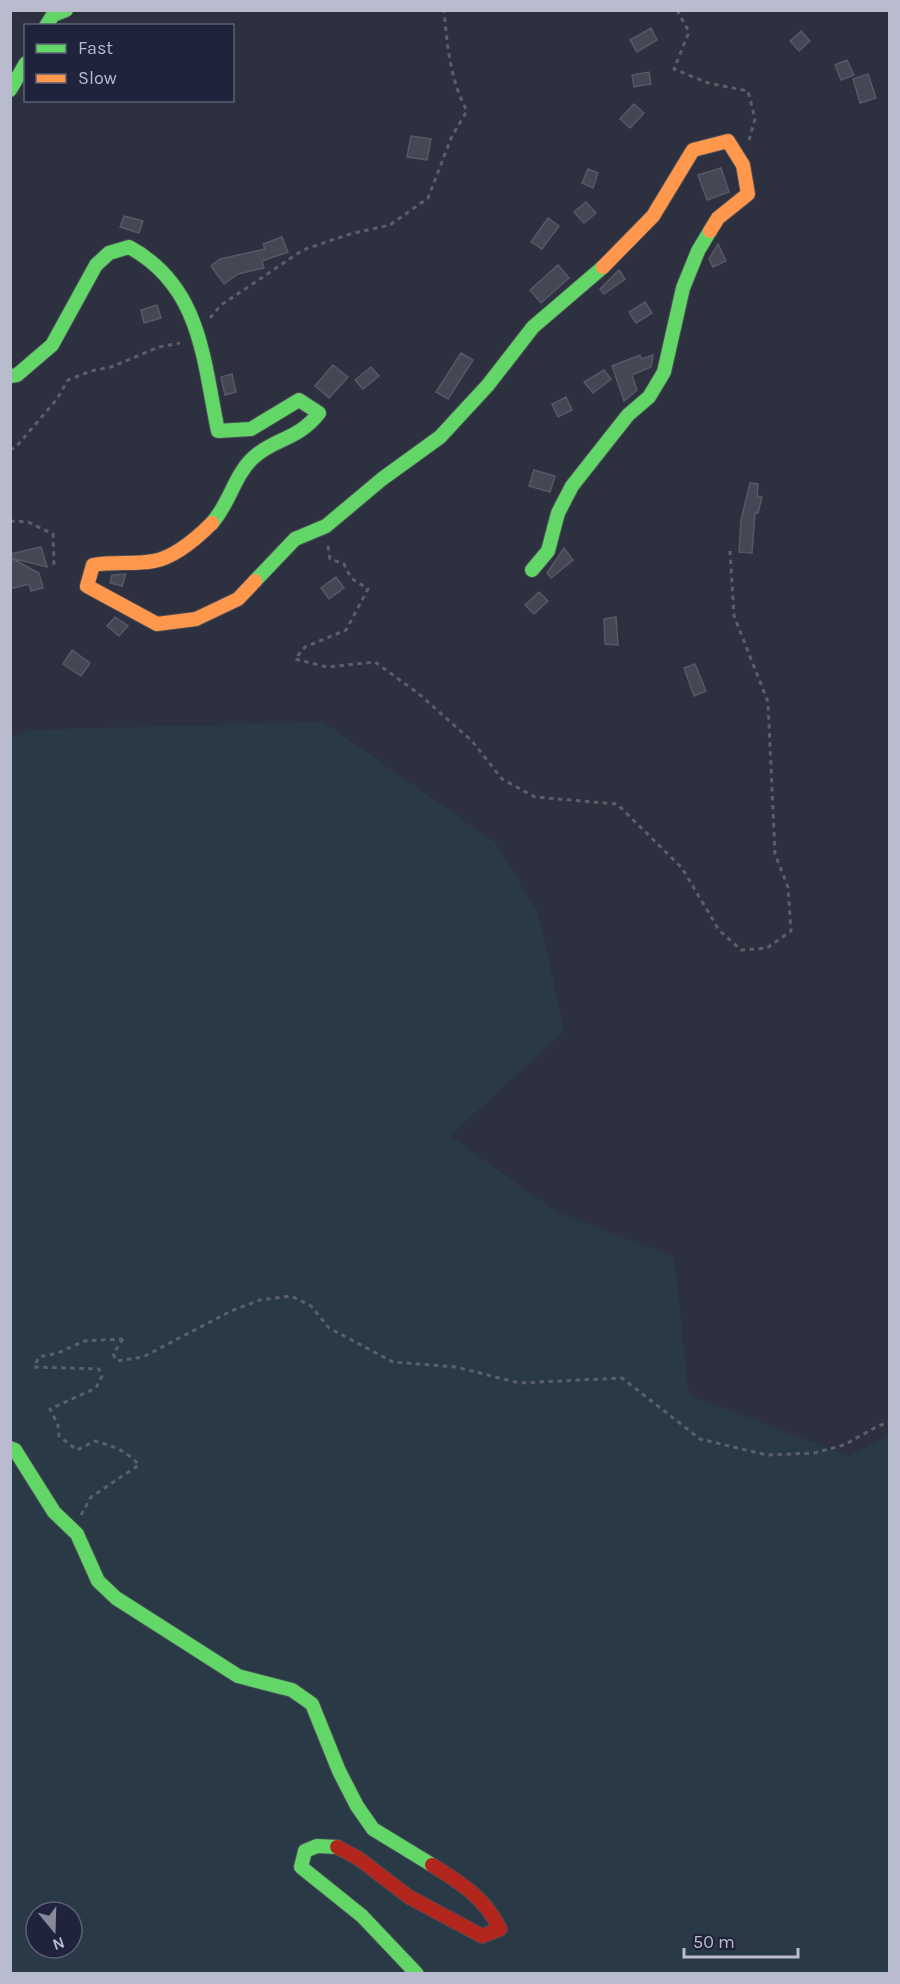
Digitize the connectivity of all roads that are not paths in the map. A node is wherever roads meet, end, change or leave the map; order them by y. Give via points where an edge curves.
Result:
1 (66, 10) edge
2 (47, 24) edge
3 (24, 66) edge
4 (10, 90) edge
5 (10, 376) edge
6 (532, 570) dead end
7 (10, 1448) edge
8 (417, 1974) edge

1 - 2 street via 53,15
3 - 4 street
5 - 6 street via 17,375 52,345 96,266 109,253 129,247 158,264 182,296 200,349 218,431 235,434 252,429 299,400 319,412 307,429 255,456 235,480 221,513 195,541 155,561 115,561 93,566 87,585 157,624 196,619 238,599 294,538 326,526 440,437 488,385 533,327 590,281 653,216 693,150 728,141 743,165 748,194 718,218 698,251 683,288 664,372 649,397 628,416 572,486 558,513 548,551
7 - 8 street via 54,1512 77,1534 98,1581 116,1598 238,1676 292,1690 312,1704 339,1772 374,1830 466,1887 491,1910 500,1929 482,1936 408,1897 358,1858 333,1845 305,1851 301,1866 362,1916

